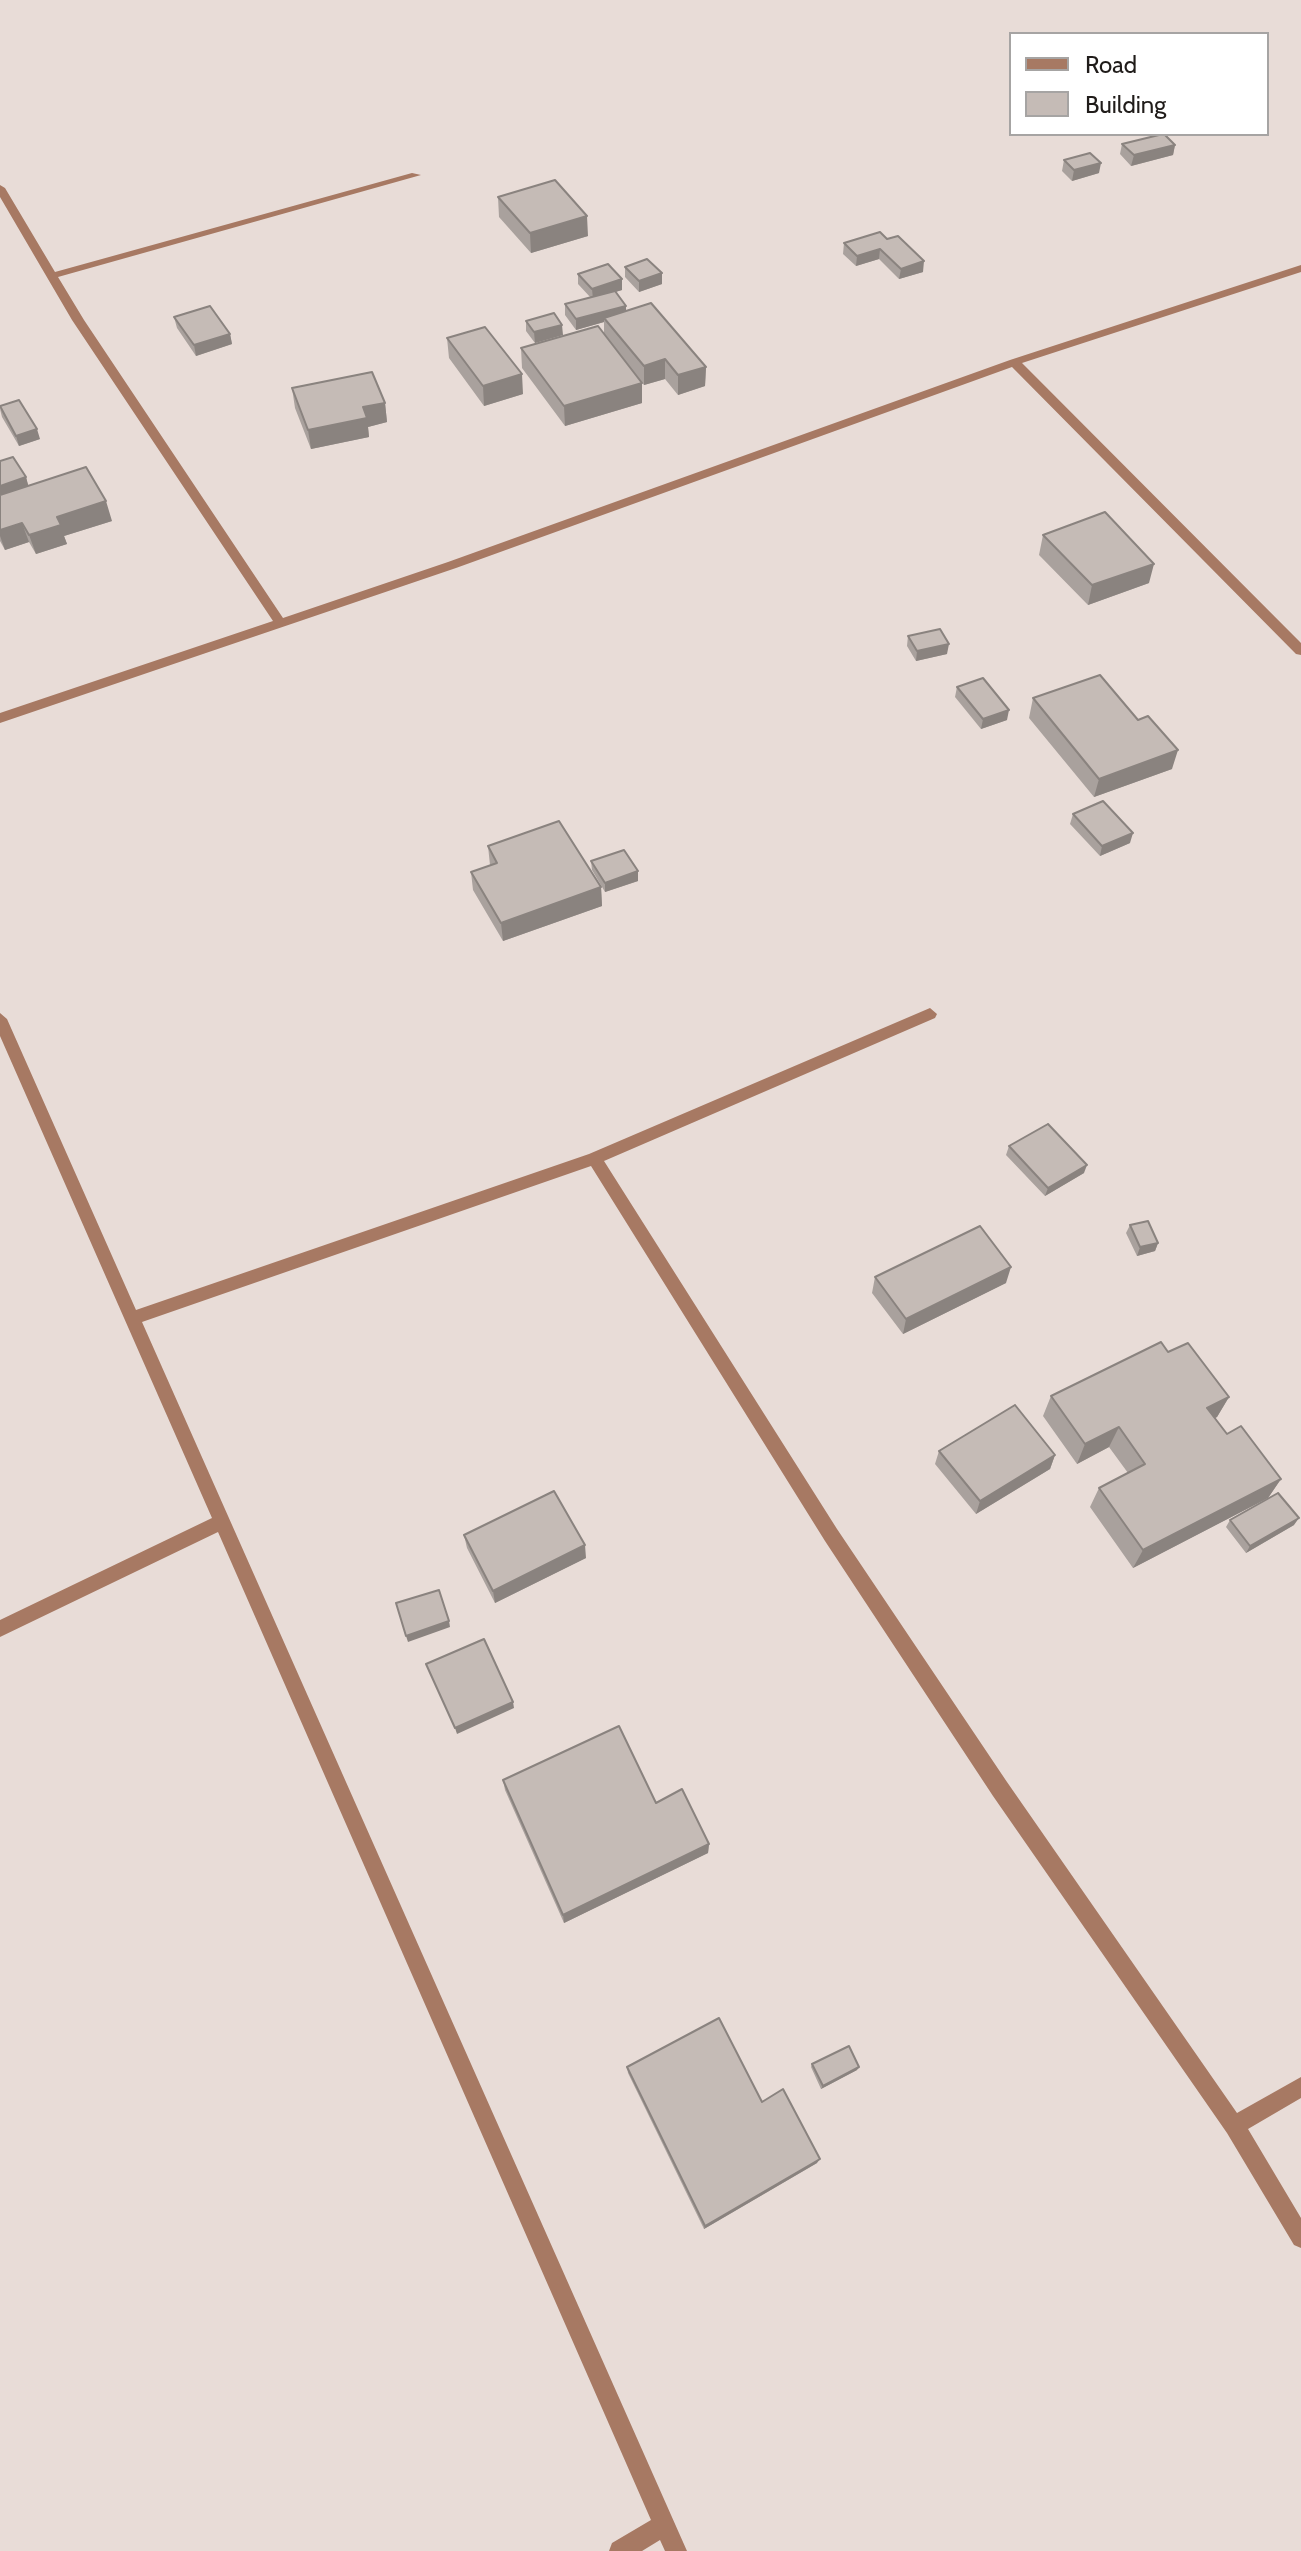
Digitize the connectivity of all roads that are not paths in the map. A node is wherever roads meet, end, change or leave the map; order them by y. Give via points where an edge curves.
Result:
1 (416, 175) dead end
2 (0, 188) edge
3 (1301, 268) edge
4 (51, 276) junction
5 (1014, 362) junction
6 (281, 624) junction
7 (1301, 651) edge
8 (0, 718) edge
9 (930, 1014) dead end
10 (0, 1019) edge
11 (594, 1158) junction
12 (133, 1318) junction
13 (221, 1522) junction
14 (0, 1629) edge
15 (1301, 2087) edge
16 (1234, 2126) junction
17 (1301, 2238) edge
18 (663, 2526) junction
19 (620, 2551) edge
20 (676, 2551) edge

1 - 4 street
2 - 4 street
3 - 5 street
4 - 6 street
5 - 6 street
5 - 7 street
6 - 8 street
9 - 11 street
10 - 12 street
11 - 12 street
11 - 16 street via 839,1548
12 - 13 street
13 - 14 street
13 - 18 street
15 - 16 street
16 - 17 street
18 - 19 street
18 - 20 street

